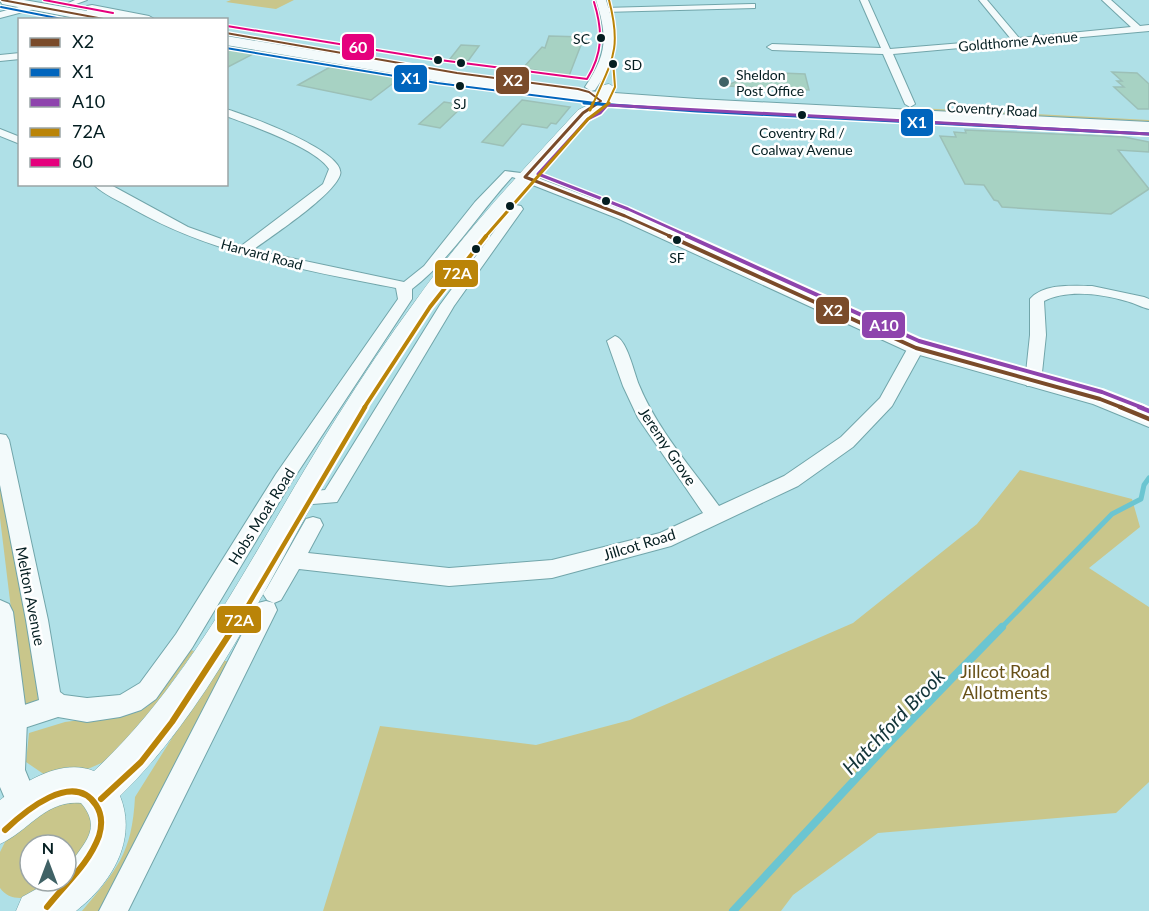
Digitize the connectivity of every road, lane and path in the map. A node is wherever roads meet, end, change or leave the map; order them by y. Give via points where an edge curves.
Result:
1 (2, 0) edge
2 (83, 0) edge
3 (864, 0) edge
4 (983, 0) edge
5 (1106, 0) edge
6 (33, 2) edge
7 (68, 4) junction
8 (602, 5) edge
9 (752, 6) dead end
10 (0, 15) edge
11 (103, 18) edge
12 (139, 18) edge
13 (1149, 28) edge
14 (1138, 29) junction
15 (228, 33) edge
16 (228, 40) edge
17 (1017, 41) junction
18 (772, 47) dead end
19 (887, 53) junction
20 (18, 56) edge
21 (0, 58) edge
22 (597, 93) junction
23 (917, 109) junction
24 (228, 113) edge
25 (1149, 117) edge
26 (1149, 127) edge
27 (0, 132) edge
28 (18, 140) edge
29 (525, 177) junction
30 (103, 186) edge
31 (500, 206) junction
32 (243, 251) junction
33 (439, 270) junction
34 (410, 298) junction
35 (1149, 305) edge
36 (615, 341) dead end
37 (916, 348) junction
38 (1033, 382) junction
39 (1149, 419) edge
40 (0, 440) edge
41 (315, 507) junction
42 (715, 515) junction
43 (293, 560) junction
44 (0, 612) edge
45 (58, 706) junction
46 (12, 720) junction
47 (96, 794) junction
48 (11, 814) edge
49 (50, 907) edge
50 (113, 911) edge

1 - 6 highway
2 - 7 street
3 - 19 street
4 - 17 street
5 - 14 street
6 - 7 highway
6 - 10 street
6 - 11 highway
7 - 12 highway
8 - 9 street
8 - 22 street via 608,34 606,62
13 - 14 street, Goldthorne Avenue
14 - 17 street, Goldthorne Avenue
15 - 22 highway
16 - 22 highway, Coventry Road via 392,69
17 - 19 street, Goldthorne Avenue
18 - 19 street, Goldthorne Avenue
19 - 23 street
20 - 21 street
22 - 23 highway, Coventry Road via 761,107
22 - 23 highway, Coventry Road via 707,95
22 - 29 main road, Hobs Moat Road
23 - 25 highway, Coventry Road
23 - 26 highway, Coventry Road via 976,117
24 - 32 street via 325,157 333,165 334,174 327,187
27 - 28 street
29 - 31 main road, Hobs Moat Road
29 - 33 street, Hobs Moat Road via 509,172 479,205
29 - 37 street via 625,216
30 - 32 street, Harvard Road via 211,241
31 - 33 main road, Hobs Moat Road
31 - 41 street, Hobs Moat Road via 517,209 447,305
32 - 34 street, Harvard Road via 401,285
33 - 34 main road, Hobs Moat Road
34 - 41 main road, Hobs Moat Road via 346,423
34 - 45 street, Hobs Moat Road via 283,479 148,691 132,702 101,709
35 - 38 street via 1136,297 1106,291 1046,292 1037,299
36 - 42 street, Jeremy Grove via 647,418
37 - 38 street
37 - 42 street, Jillcot Road via 886,402 847,442 791,481
38 - 39 street via 1100,399
40 - 45 street, Melton Avenue via 49,697
41 - 43 street
41 - 47 main road, Hobs Moat Road via 166,718 135,757
42 - 43 street, Jillcot Road via 664,540 552,569 450,577
43 - 50 street
44 - 46 street
45 - 46 street
46 - 48 street
47 - 48 main road via 82,786 66,785 40,793
47 - 49 main road via 108,816 103,848 84,878

